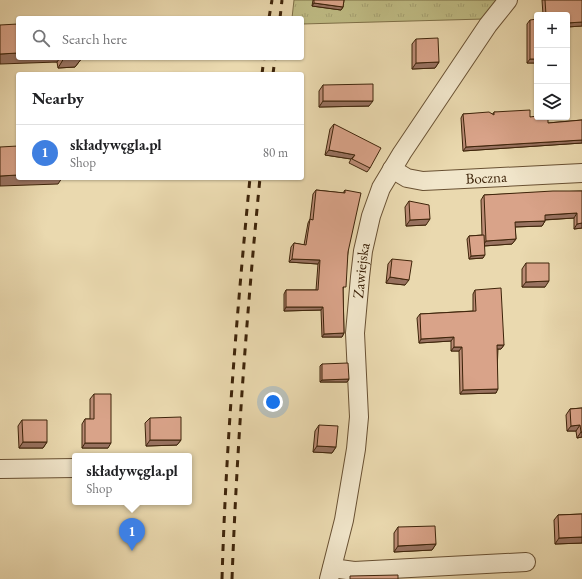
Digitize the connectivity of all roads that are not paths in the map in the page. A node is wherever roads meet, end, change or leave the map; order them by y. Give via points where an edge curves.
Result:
1 (508, 0) edge
2 (392, 169) junction
3 (582, 173) edge
4 (72, 468) edge
5 (0, 469) edge
6 (526, 562) dead end
7 (330, 574) edge

1 - 2 street, Zawiejska via 488,25
2 - 3 street, Boczna via 407,178 423,181
2 - 7 street, Zawiejska via 376,202 364,251 355,333 359,417 356,449 344,520
4 - 5 street
6 - 7 street

